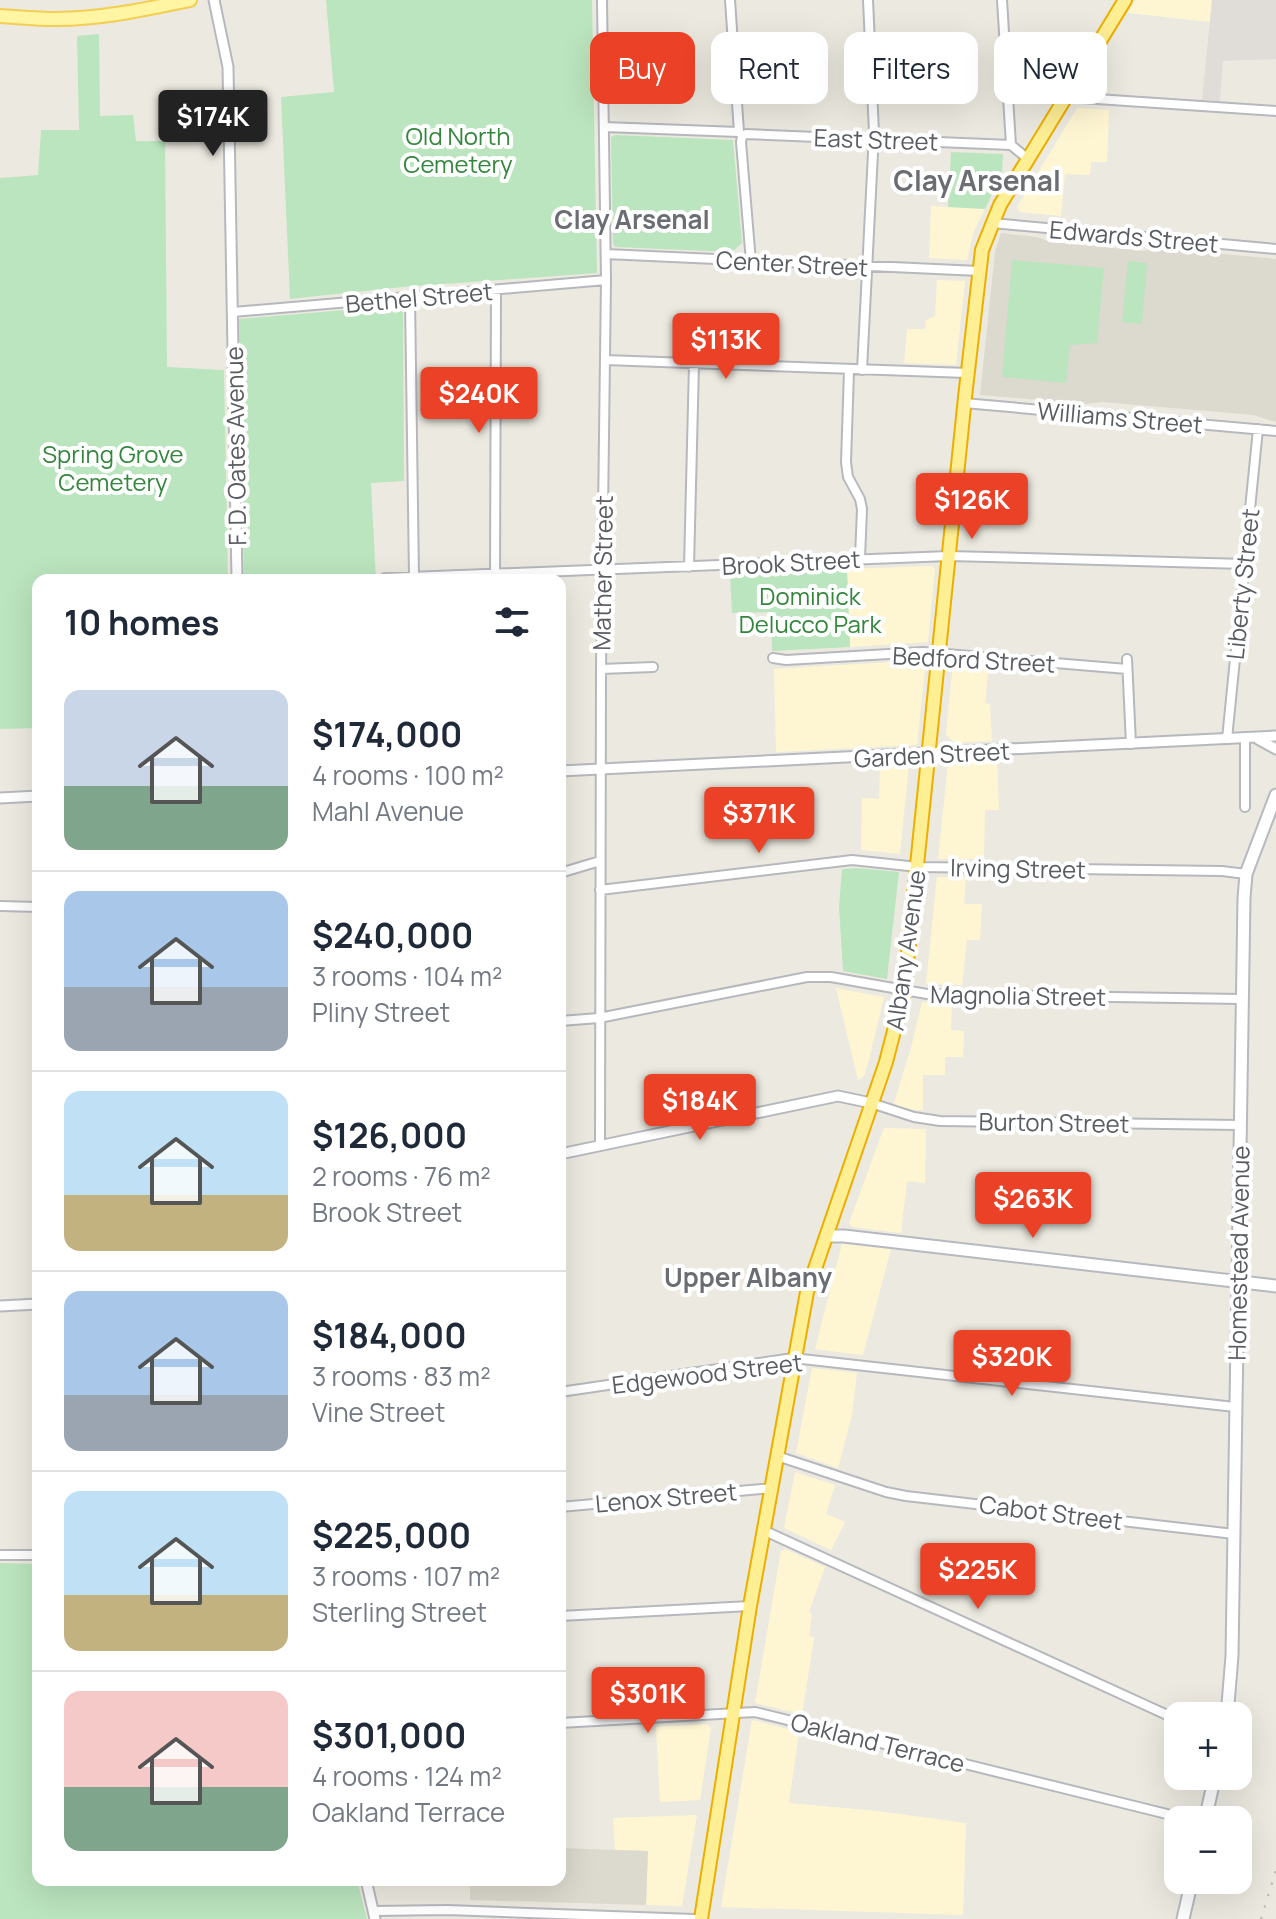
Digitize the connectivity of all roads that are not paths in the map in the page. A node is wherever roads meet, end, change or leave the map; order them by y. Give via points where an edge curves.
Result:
1 (190, 0) edge
2 (214, 0) edge
3 (602, 0) edge
4 (730, 0) edge
5 (868, 0) edge
6 (1002, 0) edge
7 (1125, 0) edge
8 (0, 16) edge
9 (1106, 32) edge
10 (1107, 100) edge
11 (1063, 104) edge
12 (1276, 111) edge
13 (604, 127) junction
14 (741, 134) junction
15 (874, 139) junction
16 (1011, 145) junction
17 (1028, 159) junction
18 (992, 223) junction
19 (1276, 249) edge
20 (606, 254) junction
21 (751, 262) junction
22 (866, 267) junction
23 (979, 271) junction
24 (606, 280) junction
25 (496, 290) junction
26 (410, 298) junction
27 (233, 312) junction
28 (605, 360) junction
29 (694, 364) junction
30 (862, 370) junction
31 (849, 371) junction
32 (967, 373) junction
33 (964, 403) junction
34 (1258, 429) junction
35 (1276, 431) edge
36 (957, 478) junction
37 (1017, 485) dead end
38 (949, 556) junction
39 (860, 558) junction
40 (1245, 564) junction
41 (689, 567) junction
42 (602, 570) junction
43 (237, 574) edge
44 (414, 574) edge
45 (495, 574) edge
46 (541, 574) edge
47 (939, 653) junction
48 (773, 658) dead end
49 (653, 667) dead end
50 (601, 669) junction
51 (1276, 736) edge
52 (1250, 738) junction
53 (1227, 739) junction
54 (1131, 744) junction
55 (1276, 749) edge
56 (930, 754) junction
57 (601, 769) junction
58 (566, 771) edge
59 (1276, 795) edge
60 (32, 796) edge
61 (0, 798) edge
62 (1245, 807) dead end
63 (600, 861) junction
64 (918, 867) junction
65 (566, 871) edge
66 (1246, 874) junction
67 (600, 890) junction
68 (0, 906) edge
69 (32, 907) edge
70 (904, 992) junction
71 (1242, 999) junction
72 (599, 1018) junction
73 (566, 1021) edge
74 (871, 1103) junction
75 (1240, 1125) junction
76 (600, 1146) junction
77 (566, 1153) edge
78 (826, 1236) junction
79 (1238, 1281) junction
80 (1276, 1286) edge
81 (32, 1304) edge
82 (0, 1306) edge
83 (793, 1358) junction
84 (566, 1391) edge
85 (1235, 1407) junction
86 (777, 1456) junction
87 (773, 1488) junction
88 (566, 1506) edge
89 (765, 1531) junction
90 (1234, 1534) junction
91 (0, 1555) edge
92 (32, 1555) edge
93 (750, 1606) junction
94 (566, 1616) edge
95 (1228, 1702) edge
96 (734, 1713) junction
97 (1164, 1714) edge
98 (566, 1723) edge
99 (1164, 1813) edge
100 (367, 1886) edge
101 (1189, 1894) edge
102 (372, 1916) edge
103 (694, 1919) edge
104 (701, 1919) edge
105 (1183, 1919) edge

1 - 8 main road via 82,17
2 - 27 street, F. D. Oates Avenue via 228,67
3 - 13 street, Mather Street
4 - 14 street
5 - 15 street
6 - 16 street
7 - 9 highway, Albany Avenue
10 - 12 street
11 - 17 highway, Albany Avenue
13 - 14 street, East Street
13 - 20 street, Mather Street
14 - 15 street, East Street
14 - 21 street
15 - 16 street, East Street
15 - 22 street
16 - 17 street
17 - 18 highway, Albany Avenue
18 - 19 street, Edwards Street
18 - 23 highway, Albany Avenue
20 - 21 street, Center Street
20 - 24 street, Mather Street
21 - 22 street, Center Street
22 - 23 street, Center Street
22 - 30 street
23 - 32 highway, Albany Avenue
24 - 25 street, Bethel Street
24 - 28 street, Mather Street
25 - 26 street, Bethel Street
25 - 45 street
26 - 27 street, Bethel Street
26 - 44 street
27 - 43 street, F. D. Oates Avenue
28 - 29 street
28 - 42 street, Mather Street
29 - 31 street
29 - 41 street
30 - 31 street
30 - 32 street
31 - 39 street via 846,462 862,509
32 - 33 highway, Albany Avenue
33 - 34 street, Williams Street
33 - 36 highway, Albany Avenue
34 - 35 street, Williams Street
34 - 40 street, Liberty Street
36 - 37 street
36 - 38 highway, Albany Avenue
38 - 39 street, Brook Street
38 - 40 street, Brook Street
38 - 47 highway, Albany Avenue
39 - 41 street, Brook Street
40 - 53 street, Liberty Street
41 - 42 street, Brook Street
42 - 46 street, Brook Street
42 - 50 street, Mather Street
47 - 48 street, Bedford Street
47 - 54 street, Bedford Street via 1127,664
47 - 56 highway, Albany Avenue
49 - 50 street
50 - 57 street, Mather Street
51 - 52 street, Garden Street
52 - 53 street, Garden Street
52 - 55 street
52 - 62 street
53 - 54 street, Garden Street
54 - 56 street, Garden Street
56 - 57 street, Garden Street
56 - 64 highway, Albany Avenue
57 - 58 street, Garden Street
57 - 63 street, Mather Street
59 - 66 main road, Homestead Avenue
60 - 61 street
63 - 65 street
63 - 67 street, Mather Street
64 - 66 street, Irving Street
64 - 67 street, Irving Street via 852,860
64 - 70 highway, Albany Avenue
66 - 71 main road, Homestead Avenue
67 - 72 street, Mather Street
68 - 69 street
70 - 71 street, Magnolia Street
70 - 72 street, Magnolia Street via 807,977
70 - 74 highway, Albany Avenue
71 - 75 main road, Homestead Avenue
72 - 73 street, Magnolia Street
72 - 76 street, Mather Street
74 - 75 street, Burton Street via 940,1121
74 - 76 street via 838,1096
74 - 78 highway, Albany Avenue
75 - 79 main road, Homestead Avenue
76 - 77 street
78 - 79 main road
78 - 83 highway, Albany Avenue
79 - 80 main road
79 - 85 main road, Homestead Avenue
81 - 82 street
83 - 84 street, Edgewood Street
83 - 85 street, Edgewood Street
83 - 86 highway, Albany Avenue
85 - 90 main road, Homestead Avenue
86 - 87 highway, Albany Avenue
86 - 90 street, Cabot Street via 906,1496
87 - 88 street, Lenox Street
87 - 89 highway, Albany Avenue
89 - 93 highway, Albany Avenue
89 - 97 street
90 - 95 main road, Homestead Avenue
91 - 92 street
93 - 94 street
93 - 96 highway, Albany Avenue
96 - 98 street, Oakland Terrace
96 - 99 street, Oakland Terrace via 759,1713
96 - 104 highway, Albany Avenue
100 - 102 street
101 - 105 main road
102 - 103 street via 447,1910

